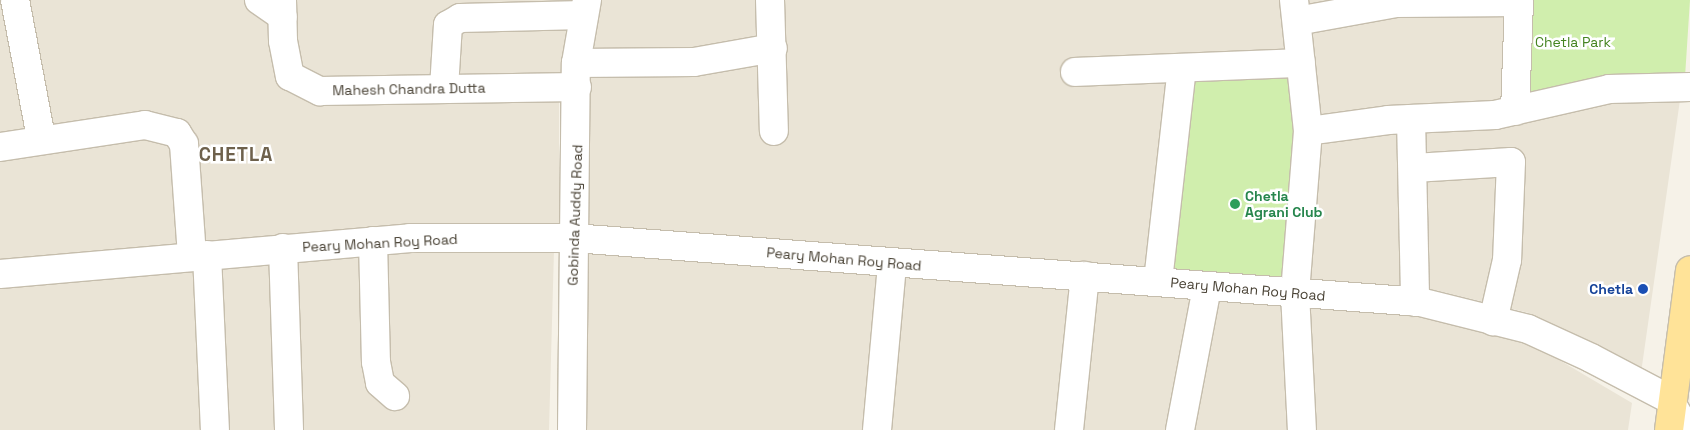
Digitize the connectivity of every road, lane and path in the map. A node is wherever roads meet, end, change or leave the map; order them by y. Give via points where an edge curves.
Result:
1 (15, 0) edge
2 (259, 0) edge
3 (770, 0) edge
4 (1396, 2) edge
5 (282, 8) edge
6 (585, 8) edge
7 (1295, 11) edge
8 (11, 38) edge
9 (773, 48) junction
10 (1301, 63) junction
11 (1182, 68) junction
12 (1075, 72) dead end
13 (577, 75) junction
14 (1690, 87) edge
15 (444, 88) junction
16 (1515, 111) junction
17 (1411, 119) junction
18 (774, 131) dead end
19 (1308, 131) junction
20 (41, 138) junction
21 (0, 147) edge
22 (1414, 168) junction
23 (573, 238) junction
24 (374, 241) junction
25 (283, 248) junction
26 (200, 255) junction
27 (892, 264) junction
28 (1690, 270) edge
29 (0, 274) edge
30 (1085, 276) junction
31 (1158, 281) junction
32 (1207, 287) junction
33 (1295, 294) junction
34 (1415, 302) junction
35 (1493, 321) junction
36 (395, 396) dead end
37 (1669, 399) junction
38 (215, 430) edge
39 (289, 430) edge
40 (572, 430) edge
41 (876, 430) edge
42 (1069, 430) edge
43 (1180, 430) edge
44 (1302, 430) edge
45 (1669, 430) edge
46 (1687, 430) edge

1 - 8 street
2 - 5 street
3 - 9 street
4 - 7 street
4 - 16 street via 1519,2
5 - 15 street, Mahesh Chandra Dutta via 290,76 320,91
6 - 13 street, Gobinda Auddy Road
6 - 15 street via 460,18 448,25
7 - 10 street
8 - 20 street
9 - 13 street, Mahesh Chandra Dutta via 694,62
9 - 18 street
10 - 11 street
10 - 19 street
11 - 12 street
11 - 31 street
13 - 15 street, Mahesh Chandra Dutta
13 - 23 street, Gobinda Auddy Road
14 - 16 street via 1609,89
16 - 17 street
17 - 19 street
17 - 22 street
19 - 33 street
20 - 21 street
20 - 26 street via 145,125 177,133 184,144
22 - 34 street
22 - 35 street via 1511,162 1508,260
23 - 24 street, Peary Mohan Roy Road
23 - 27 street, Peary Mohan Roy Road
23 - 40 street, Gobinda Auddy Road
24 - 25 street, Peary Mohan Roy Road
24 - 36 street via 376,362 380,383
25 - 26 street, Peary Mohan Roy Road
25 - 39 street
26 - 29 street, Peary Mohan Roy Road
26 - 38 street
27 - 30 street, Peary Mohan Roy Road
27 - 41 street
28 - 37 main road
30 - 31 street, Peary Mohan Roy Road
30 - 42 street
31 - 32 street, Peary Mohan Roy Road
32 - 33 street, Peary Mohan Roy Road
32 - 43 street
33 - 34 street, Peary Mohan Roy Road
33 - 44 street
34 - 35 street, Peary Mohan Roy Road
35 - 37 street, Peary Mohan Roy Road via 1528,330
37 - 45 main road
37 - 46 street

